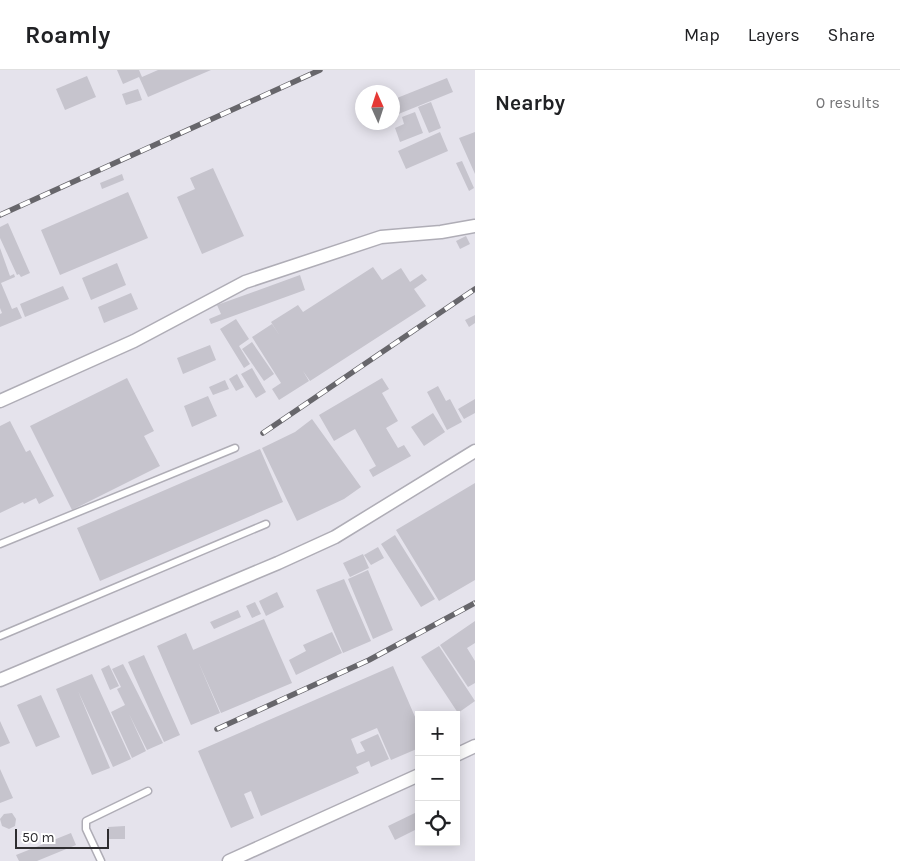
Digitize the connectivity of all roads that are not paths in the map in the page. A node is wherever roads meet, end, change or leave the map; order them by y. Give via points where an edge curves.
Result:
1 (475, 226) edge
2 (0, 401) edge
3 (235, 448) dead end
4 (475, 451) edge
5 (266, 524) dead end
6 (0, 544) edge
7 (0, 636) edge
8 (0, 680) edge
9 (475, 746) edge
10 (460, 754) edge
11 (415, 776) edge
12 (148, 791) dead end
13 (101, 861) edge
14 (229, 861) edge

1 - 2 street via 381,237 245,282 134,341
3 - 6 lane
4 - 8 street via 335,536
5 - 7 lane
9 - 10 street
11 - 14 street
12 - 13 lane via 86,821 86,829

